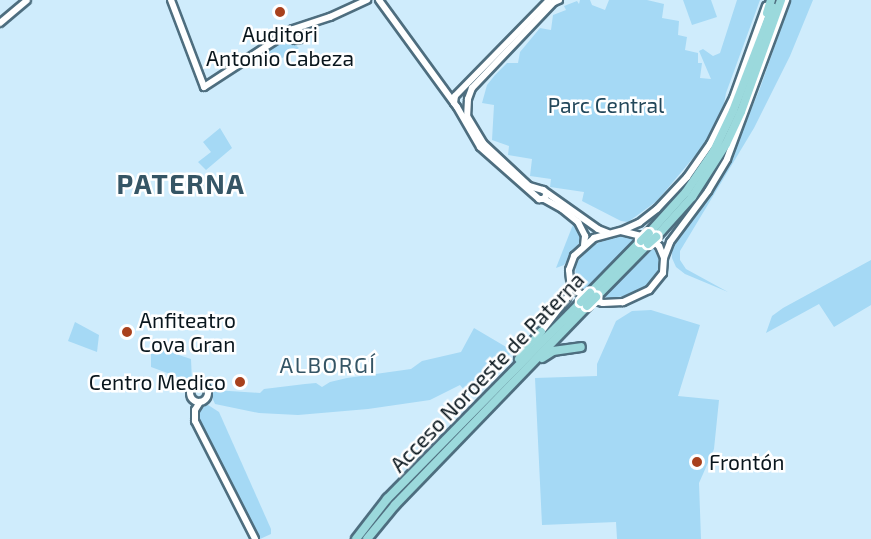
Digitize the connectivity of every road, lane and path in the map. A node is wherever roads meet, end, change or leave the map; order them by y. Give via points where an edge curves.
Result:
1 (27, 0) edge
2 (171, 0) edge
3 (367, 0) edge
4 (379, 0) edge
5 (769, 0) edge
6 (776, 0) edge
7 (783, 0) edge
8 (553, 1) edge
9 (0, 23) edge
10 (301, 31) junction
11 (292, 35) junction
12 (460, 94) junction
13 (740, 94) junction
14 (467, 102) junction
15 (455, 105) junction
16 (538, 193) junction
17 (545, 197) junction
18 (621, 231) junction
19 (608, 233) junction
20 (652, 235) junction
21 (584, 245) junction
22 (664, 258) junction
23 (572, 284) junction
24 (584, 304) junction
25 (541, 332) joint
26 (581, 347) dead end
27 (520, 376) junction
28 (197, 402) dead end
29 (473, 412) junction
30 (254, 539) edge
31 (356, 539) edge
32 (367, 539) edge

1 - 9 street
2 - 11 street via 204,87 255,52
3 - 10 street
4 - 15 street
5 - 13 main road
5 - 18 street via 733,98 710,144 687,177 657,209
6 - 13 main road
7 - 20 main road via 726,144 700,185
7 - 22 street via 727,159 670,242
8 - 12 street
8 - 14 street via 472,88
10 - 11 street
10 - 11 street via 298,40
12 - 14 street
12 - 15 street via 455,96
13 - 20 main road via 706,166
14 - 15 street via 462,108
14 - 16 street via 470,123 483,143
15 - 16 street via 480,147
16 - 17 street
17 - 19 street
17 - 21 street via 578,222 585,236
18 - 19 street
18 - 22 street via 649,238 659,246
19 - 21 street
20 - 24 main road, Acceso Noroeste de Paterna, bridge
21 - 23 street via 570,264
22 - 23 street via 658,283 623,302 596,302
23 - 25 street via 567,298
24 - 27 main road, Acceso Noroeste de Paterna
24 - 29 main road, Acceso Noroeste de Paterna
25 - 29 main road
26 - 27 main road via 549,352
27 - 32 main road, Acceso Noroeste de Paterna
28 - 30 street via 195,421
29 - 31 main road, Acceso Noroeste de Paterna via 387,499

